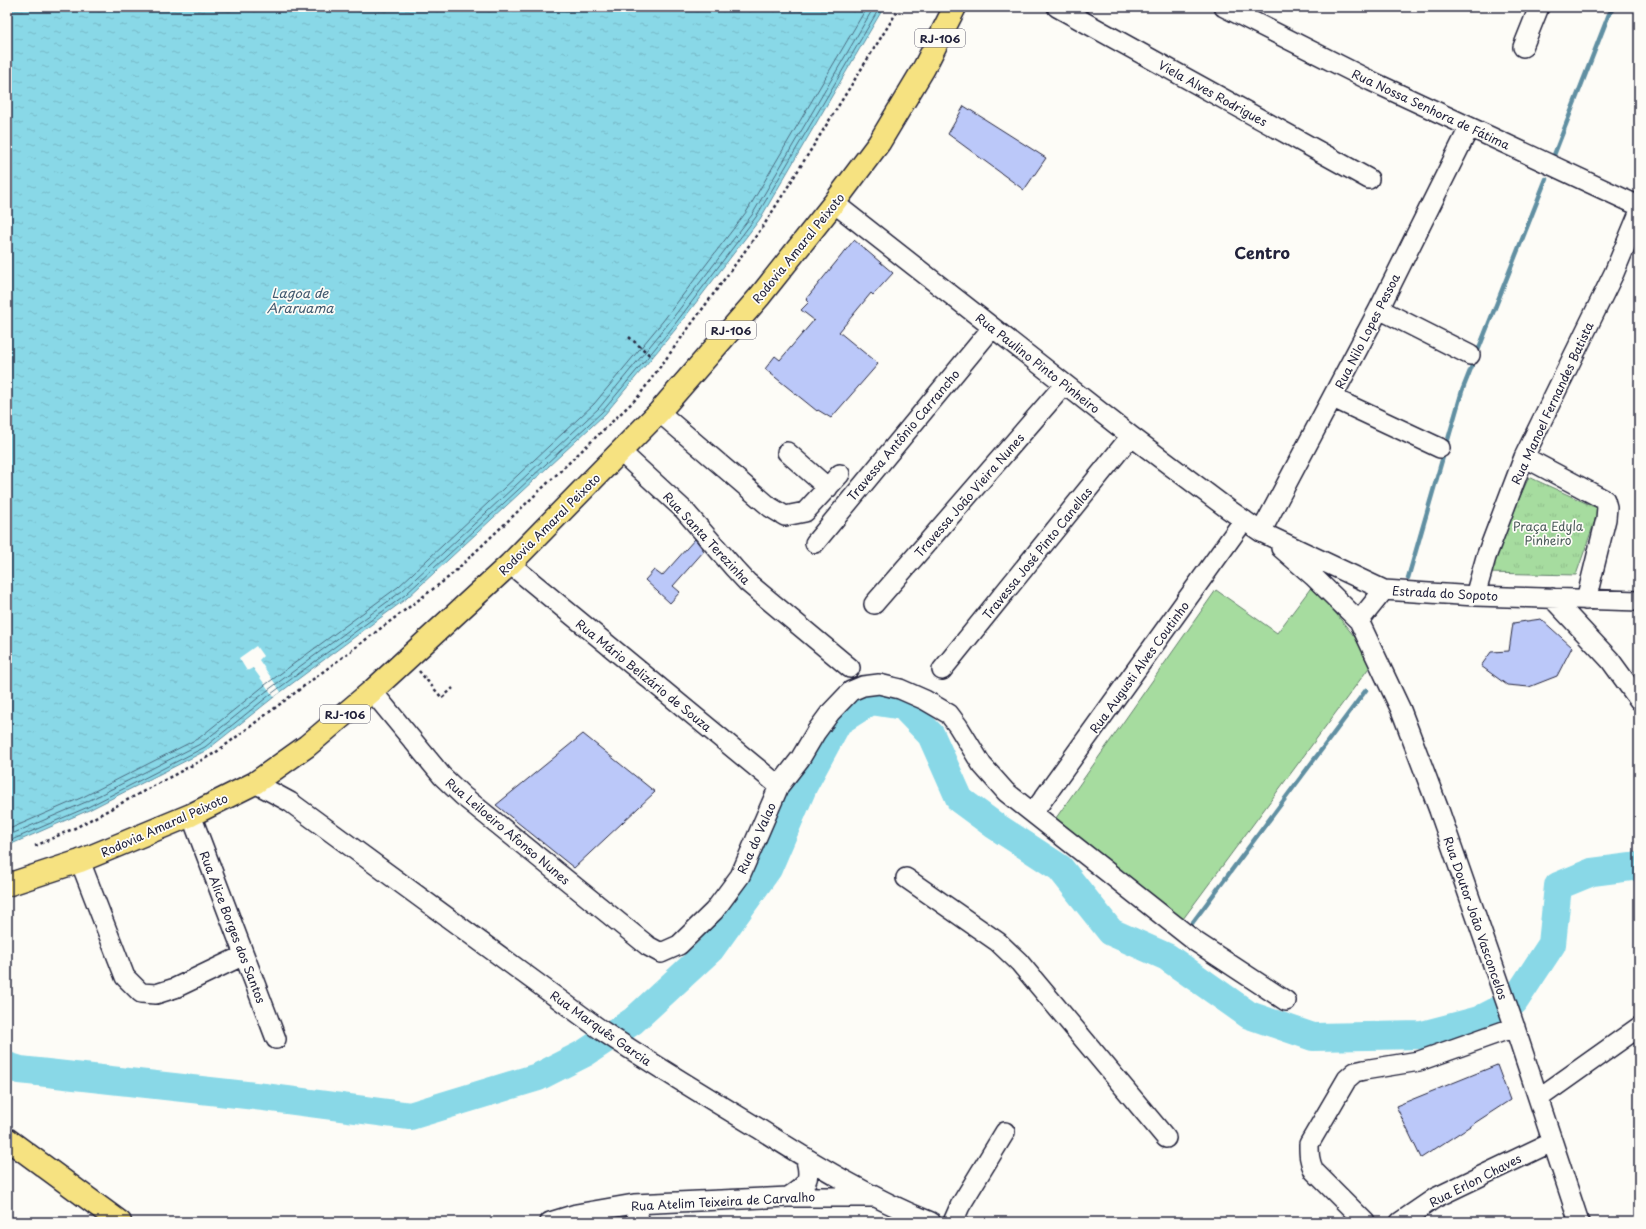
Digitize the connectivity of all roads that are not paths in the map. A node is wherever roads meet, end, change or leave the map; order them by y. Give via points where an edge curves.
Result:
1 (955, 7) edge
2 (1056, 7) edge
3 (1224, 7) edge
4 (1539, 7) edge
5 (1523, 47) dead end
6 (1469, 128) junction
7 (1369, 179) dead end
8 (834, 203) junction
9 (1639, 206) edge
10 (1639, 213) edge
11 (1379, 308) junction
12 (992, 328) junction
13 (1470, 355) dead end
14 (1064, 385) junction
15 (1333, 398) junction
16 (659, 412) junction
17 (1131, 436) junction
18 (1440, 448) dead end
19 (621, 452) junction
20 (787, 452) dead end
21 (1524, 457) junction
22 (840, 474) dead end
23 (828, 488) junction
24 (1244, 520) junction
25 (1261, 532) junction
26 (815, 543) dead end
27 (1327, 562) junction
28 (510, 564) junction
29 (1313, 576) junction
30 (1384, 590) junction
31 (1475, 596) junction
32 (1552, 598) junction
33 (1586, 600) junction
34 (1639, 601) edge
35 (874, 604) dead end
36 (1359, 621) junction
37 (850, 668) dead end
38 (942, 670) dead end
39 (372, 691) junction
40 (1639, 700) edge
41 (276, 768) junction
42 (255, 783) junction
43 (779, 786) junction
44 (290, 802) junction
45 (1033, 813) junction
46 (191, 815) junction
47 (80, 862) junction
48 (906, 878) dead end
49 (7, 885) edge
50 (661, 953) joint
51 (244, 955) junction
52 (1286, 1001) dead end
53 (1514, 1024) junction
54 (1639, 1027) edge
55 (276, 1039) dead end
56 (1539, 1098) junction
57 (1005, 1132) dead end
58 (1166, 1138) dead end
59 (7, 1139) edge
60 (1552, 1142) junction
61 (805, 1158) junction
62 (875, 1196) junction
63 (788, 1197) junction
64 (634, 1204) junction
65 (956, 1214) edge
66 (120, 1222) edge
67 (550, 1222) edge
68 (640, 1222) edge
69 (930, 1222) edge
70 (1365, 1222) edge
71 (1400, 1222) edge
72 (1579, 1222) edge

1 - 8 main road, Rodovia Amaral Peixoto / RJ-106 via 924,68 879,143
2 - 7 street, Viela Alves Rodrigues
3 - 6 street, Rua Nossa Senhora de Fátima
4 - 5 street
6 - 9 street, Rua Nossa Senhora de Fátima
6 - 11 street, Rua Nilo Lopes Pessoa
8 - 12 street, Rua Paulino Pinto Pinheiro
8 - 16 main road, Rodovia Amaral Peixoto / RJ-106 via 760,296
10 - 21 street, Rua Manoel Fernandes Batista via 1614,273
11 - 13 street
11 - 15 street, Rua Nilo Lopes Pessoa
12 - 14 street, Rua Paulino Pinto Pinheiro
12 - 26 street, Travessa Antônio Carrancho
14 - 17 street, Rua Paulino Pinto Pinheiro
14 - 35 street, Travessa João Vieira Nunes
15 - 18 street
15 - 25 street, Rua Nilo Lopes Pessoa
16 - 19 main road, Rodovia Amaral Peixoto / RJ-106
16 - 23 street via 770,507 785,516 805,512
17 - 24 street, Rua Paulino Pinto Pinheiro
17 - 38 street, Travessa José Pinto Canellas
19 - 28 main road, Rodovia Amaral Peixoto / RJ-106
19 - 37 street, Rua Santa Terezinha via 684,510 747,582
20 - 23 street
21 - 31 street, Rua Manoel Fernandes Batista via 1486,557
21 - 33 street via 1605,500 1606,519
22 - 23 street
24 - 25 street, Estrada do Sopoto
24 - 45 street, Rua Augusti Alves Coutinho
25 - 27 street, Estrada do Sopoto
25 - 29 street
27 - 29 street via 1316,563 1312,568
27 - 30 street, Estrada do Sopoto
28 - 39 main road, Rodovia Amaral Peixoto / RJ-106
28 - 43 street, Rua Mário Belizário de Souza
29 - 36 street
30 - 31 street, Estrada do Sopoto
30 - 36 street
31 - 32 street, Estrada do Sopoto
32 - 33 street, Estrada do Sopoto
32 - 40 street via 1610,660
33 - 34 street, Estrada do Sopoto
36 - 53 street, Rua Doutor João Vasconcelos via 1410,732
39 - 41 main road, Rodovia Amaral Peixoto / RJ-106 via 307,746
39 - 50 street, Rua Leiloeiro Afonso Nunes via 447,781 463,796 555,861 648,946
41 - 42 main road, Rodovia Amaral Peixoto / RJ-106
41 - 44 street
42 - 44 street, Rua Marquês Garcia
42 - 46 main road, Rodovia Amaral Peixoto / RJ-106
43 - 45 street, Rua do Valao via 830,713 850,691 879,684 900,689 949,714 991,776 1006,792
43 - 50 street, Rua do Valao via 740,876 714,911 679,945
44 - 61 street, Rua Marquês Garcia via 601,1030
45 - 52 street, Rua do Valao via 1196,942
46 - 47 main road, Rodovia Amaral Peixoto / RJ-106
46 - 51 street, Rua Alice Borges dos Santos
47 - 49 main road, Rodovia Amaral Peixoto / RJ-106
47 - 51 street via 125,977 141,993 156,994 175,988
48 - 58 street via 998,942 1018,962
51 - 55 street, Rua Alice Borges dos Santos
53 - 56 street, Rua Doutor João Vasconcelos
53 - 70 street via 1419,1061 1356,1072 1347,1079 1309,1144 1308,1155 1314,1171
54 - 56 street
56 - 60 street, Rua Doutor João Vasconcelos
57 - 65 street
59 - 66 main road
60 - 71 street, Rua Erlon Chaves via 1435,1198
60 - 72 street, Rua Doutor João Vasconcelos
61 - 62 street, Rua Marquês Garcia
61 - 63 street via 809,1176 806,1183
62 - 63 street, Rua Atelim Teixeira de Carvalho
62 - 69 street, Rua Marquês Garcia
63 - 64 street, Rua Atelim Teixeira de Carvalho
64 - 67 street, Rua Atelim Teixeira de Carvalho via 576,1214
64 - 68 street

